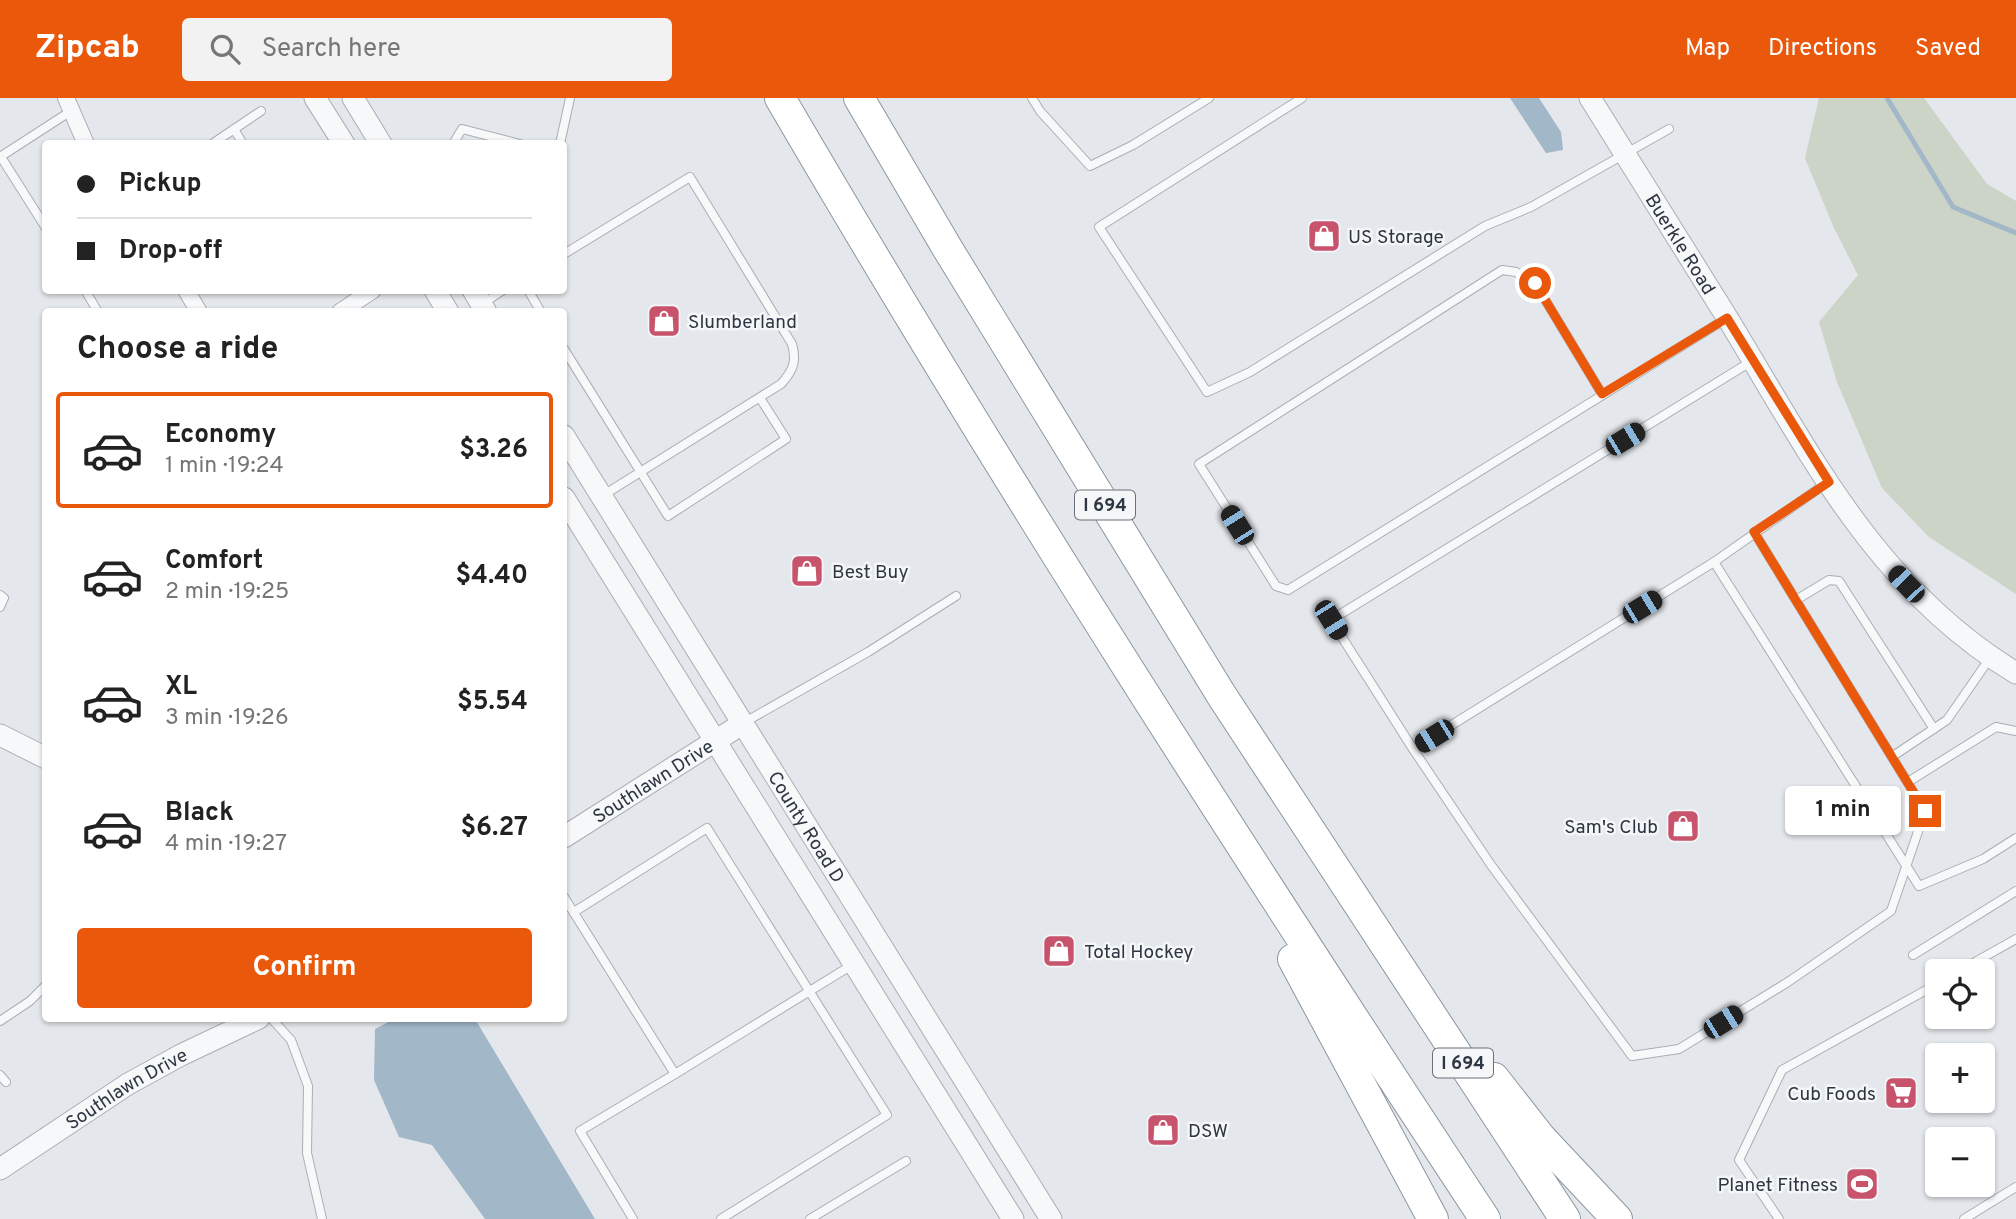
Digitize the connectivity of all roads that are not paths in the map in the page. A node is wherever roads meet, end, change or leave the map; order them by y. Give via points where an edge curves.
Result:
1 (315, 98) edge
2 (353, 98) edge
3 (570, 98) edge
4 (780, 98) edge
5 (859, 98) edge
6 (1032, 98) edge
7 (1209, 98) edge
8 (1302, 98) edge
9 (1590, 98) edge
10 (69, 105) edge
11 (261, 111) dead end
12 (1669, 129) dead end
13 (234, 130) junction
14 (84, 140) edge
15 (218, 140) edge
16 (240, 140) edge
17 (341, 140) edge
18 (379, 140) edge
19 (455, 140) edge
20 (505, 140) edge
21 (561, 140) edge
22 (1625, 155) junction
23 (0, 157) edge
24 (42, 222) edge
25 (567, 252) edge
26 (367, 294) edge
27 (346, 308) edge
28 (1727, 318) junction
29 (567, 354) edge
30 (1753, 361) junction
31 (1602, 394) junction
32 (760, 398) junction
33 (567, 441) edge
34 (640, 474) junction
35 (1829, 482) junction
36 (601, 497) junction
37 (567, 511) edge
38 (1754, 532) junction
39 (1714, 562) junction
40 (0, 595) edge
41 (956, 596) dead end
42 (1796, 600) junction
43 (0, 607) edge
44 (1991, 657) junction
45 (2016, 673) edge
46 (742, 723) junction
47 (1934, 729) junction
48 (2016, 731) edge
49 (0, 735) edge
50 (713, 740) junction
51 (1413, 749) junction
52 (42, 756) edge
53 (1893, 756) junction
54 (1908, 782) junction
55 (1202, 789) junction
56 (567, 835) edge
57 (2016, 838) edge
58 (1905, 868) junction
59 (2016, 891) edge
60 (567, 902) edge
61 (1360, 907) junction
62 (574, 912) junction
63 (2016, 939) edge
64 (1913, 955) dead end
65 (1980, 959) edge
66 (853, 964) junction
67 (42, 989) edge
68 (1925, 991) edge
69 (809, 992) junction
70 (0, 1021) edge
71 (251, 1022) edge
72 (275, 1022) edge
73 (675, 1074) junction
74 (906, 1160) dead end
75 (0, 1169) edge
76 (2016, 1187) edge
77 (322, 1219) edge
78 (633, 1219) edge
79 (721, 1219) edge
80 (810, 1219) edge
81 (1013, 1219) edge
82 (1051, 1219) edge
83 (1433, 1219) edge
84 (1485, 1219) edge
85 (1565, 1219) edge
86 (1617, 1219) edge
87 (1779, 1219) edge
88 (1964, 1219) edge

1 - 17 street
2 - 18 street
3 - 21 lane
4 - 55 highway via 895,294
5 - 61 highway, I 694 via 1222,696
6 - 7 lane via 1090,166
8 - 22 lane via 1099,227 1208,392 1250,372 1485,226 1531,207
9 - 22 street, Buerkle Road
10 - 14 street
10 - 23 lane
11 - 13 lane
12 - 22 lane
13 - 15 lane
13 - 16 lane
19 - 20 lane via 462,129
22 - 28 street, Buerkle Road
23 - 24 lane
25 - 32 lane via 690,177 792,344 795,355 790,374
26 - 27 street
28 - 30 street, Buerkle Road
28 - 31 lane
29 - 34 lane
30 - 35 street, Buerkle Road
30 - 51 lane via 1331,620
31 - 31 lane via 1289,590 1276,586 1199,464 1502,270 1535,283
32 - 34 lane
32 - 34 lane via 786,439 668,516
33 - 36 street, County Road D
34 - 36 lane
35 - 38 lane
35 - 44 street, Buerkle Road via 1859,531 1889,567 1922,601
36 - 46 street, County Road D
37 - 50 street, County Road D
38 - 39 lane
38 - 42 lane
39 - 51 lane
39 - 58 lane
40 - 43 lane via 4,598
41 - 46 lane
42 - 47 lane via 1829,580 1839,581
42 - 53 lane
44 - 45 street, Buerkle Road
44 - 47 lane via 1947,720
46 - 50 street, Southlawn Drive
46 - 82 street, County Road D
47 - 53 lane
48 - 54 lane via 1996,727
49 - 52 street
50 - 56 street, Southlawn Drive
50 - 66 street, County Road D
51 - 58 lane via 1491,865 1632,1056 1679,1049 1891,911
53 - 54 lane
54 - 58 lane via 1925,811
55 - 83 highway
55 - 84 highway
57 - 58 lane via 1983,859 1919,886
59 - 64 lane
60 - 62 lane
61 - 85 highway, I 694
61 - 86 highway via 1541,1138
62 - 69 lane via 707,828
62 - 73 lane
63 - 65 lane
66 - 69 lane
66 - 81 street, County Road D
67 - 70 lane
68 - 87 lane via 1782,1070 1739,1160
69 - 73 lane
69 - 79 lane via 887,1115
71 - 75 street, Southlawn Drive via 128,1084
72 - 77 lane via 291,1040 308,1086 307,1153
73 - 78 lane via 580,1131
74 - 80 lane
76 - 88 lane

